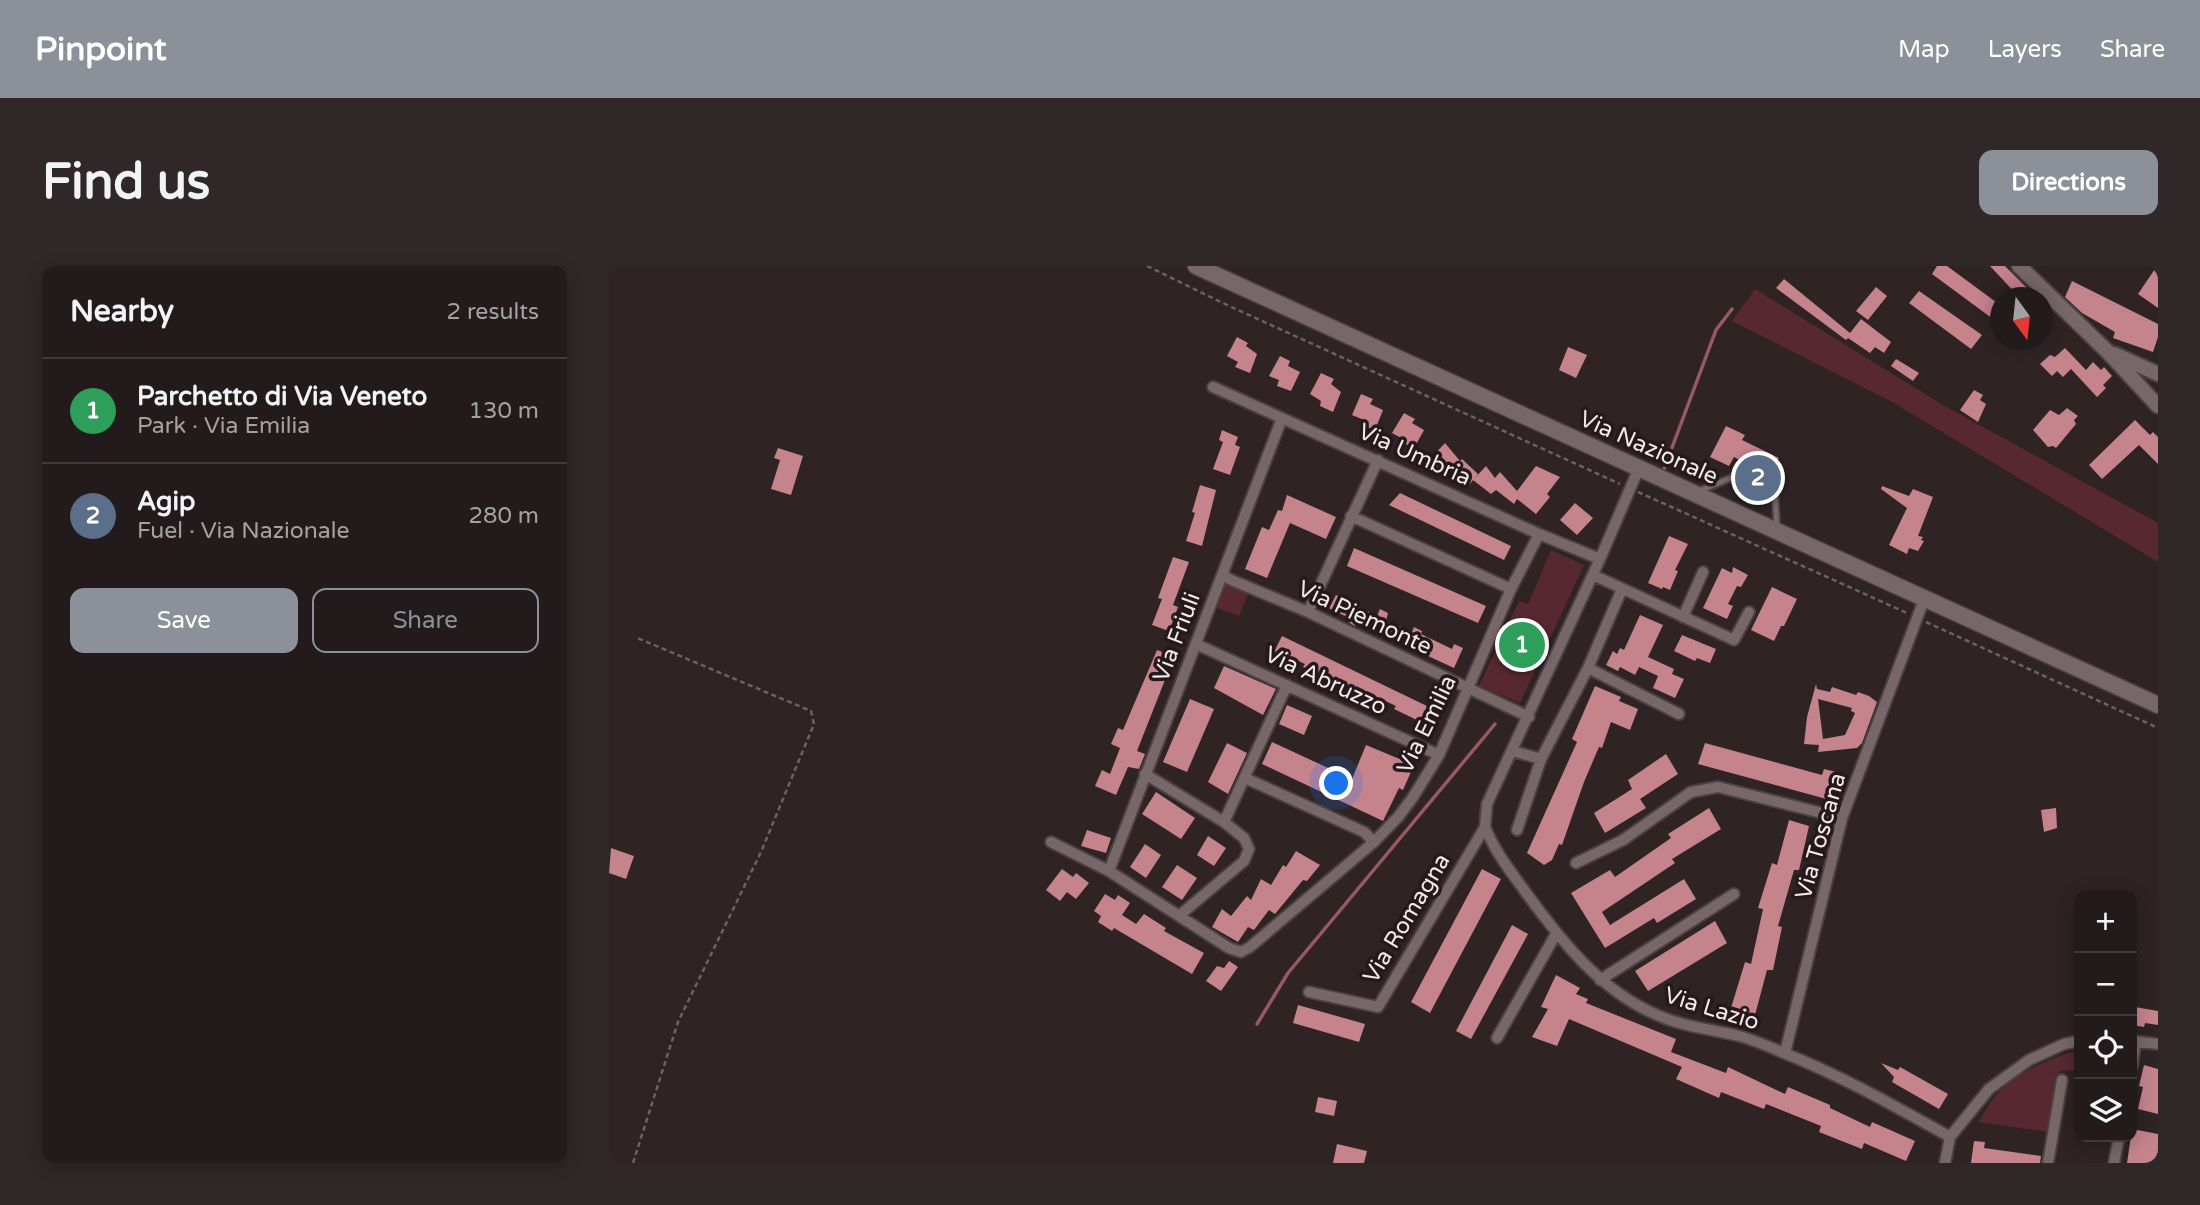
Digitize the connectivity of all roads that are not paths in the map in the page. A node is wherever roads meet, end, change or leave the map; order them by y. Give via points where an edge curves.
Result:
1 (1196, 266) edge
2 (2024, 268) edge
3 (2108, 352) junction
4 (2157, 372) edge
5 (1213, 387) dead end
6 (2142, 388) junction
7 (2158, 406) edge
8 (1282, 418) junction
9 (1378, 460) junction
10 (1639, 468) junction
11 (1696, 493) junction
12 (1351, 516) junction
13 (1777, 530) junction
14 (1539, 534) junction
15 (1600, 559) junction
16 (1703, 572) dead end
17 (1223, 574) junction
18 (1593, 575) junction
19 (1511, 589) junction
20 (1622, 589) junction
21 (1924, 597) junction
22 (1308, 612) junction
23 (1749, 612) dead end
24 (1683, 617) junction
25 (1196, 643) junction
26 (1588, 668) junction
27 (1287, 685) junction
28 (1467, 689) junction
29 (2158, 705) edge
30 (1679, 714) dead end
31 (1529, 717) junction
32 (1512, 751) junction
33 (1439, 755) junction
34 (1541, 760) junction
35 (1145, 774) junction
36 (1245, 778) junction
37 (1842, 818) junction
38 (1224, 822) junction
39 (1485, 827) junction
40 (1517, 830) dead end
41 (1051, 842) dead end
42 (1374, 842) junction
43 (1576, 863) dead end
44 (1109, 871) junction
45 (1734, 894) dead end
46 (1180, 915) junction
47 (1556, 934) junction
48 (1600, 979) junction
49 (1309, 992) dead end
50 (1497, 1038) dead end
51 (2137, 1041) edge
52 (2074, 1042) edge
53 (2158, 1044) edge
54 (1785, 1053) junction
55 (2062, 1080) dead end
56 (1950, 1137) junction
57 (2118, 1142) edge
58 (1945, 1163) edge
59 (2048, 1163) edge
60 (2114, 1163) edge

1 - 10 main road, Via Nazionale
2 - 3 street
3 - 4 street
3 - 6 street
4 - 6 street
5 - 8 street, Via Umbria
6 - 7 street
8 - 9 street, Via Umbria
8 - 17 street, Via Friuli
9 - 12 street
9 - 14 street, Via Umbria
10 - 11 main road, Via Nazionale
10 - 15 street
11 - 13 main road, Via Nazionale
11 - 13 lane via 1733,477 1744,482 1775,497
12 - 19 street
12 - 22 street
13 - 21 main road, Via Nazionale
14 - 15 street, Via Umbria
14 - 19 street, Via Emilia
15 - 18 street
16 - 24 street
17 - 22 street, Via Piemonte
17 - 25 street, Via Friuli
18 - 20 street
18 - 31 street
19 - 28 street, Via Emilia
20 - 24 street
20 - 26 street
21 - 29 main road, Via Nazionale
21 - 37 street, Via Toscana
22 - 28 street, Via Piemonte
23 - 24 street via 1734,640
25 - 27 street, Via Abruzzo
25 - 35 street, Via Friuli
26 - 30 street
26 - 34 street
27 - 33 street, Via Abruzzo
27 - 36 street
28 - 31 street, Via Piemonte
28 - 33 street, Via Emilia
31 - 32 street
32 - 34 street
32 - 39 street via 1487,803
33 - 42 street, Via Emilia via 1399,816
34 - 40 street
35 - 38 street
35 - 44 street, Via Friuli
36 - 38 street
36 - 42 street via 1364,832
37 - 43 street via 1719,787 1691,792 1623,840
37 - 54 street, Via Toscana
38 - 46 street via 1244,838 1249,849 1244,861
39 - 47 street, Via Lazio via 1494,848
39 - 49 street, Via Romagna via 1378,1006
41 - 44 street
42 - 46 street, Via Emilia via 1241,952
44 - 46 street
45 - 48 street
47 - 48 street, Via Lazio
47 - 50 street
48 - 54 street, Via Lazio via 1623,998 1657,1015
51 - 53 street
52 - 56 street via 2029,1060 1989,1089
54 - 56 street, Via Lazio
55 - 59 street
56 - 58 street
57 - 60 street

